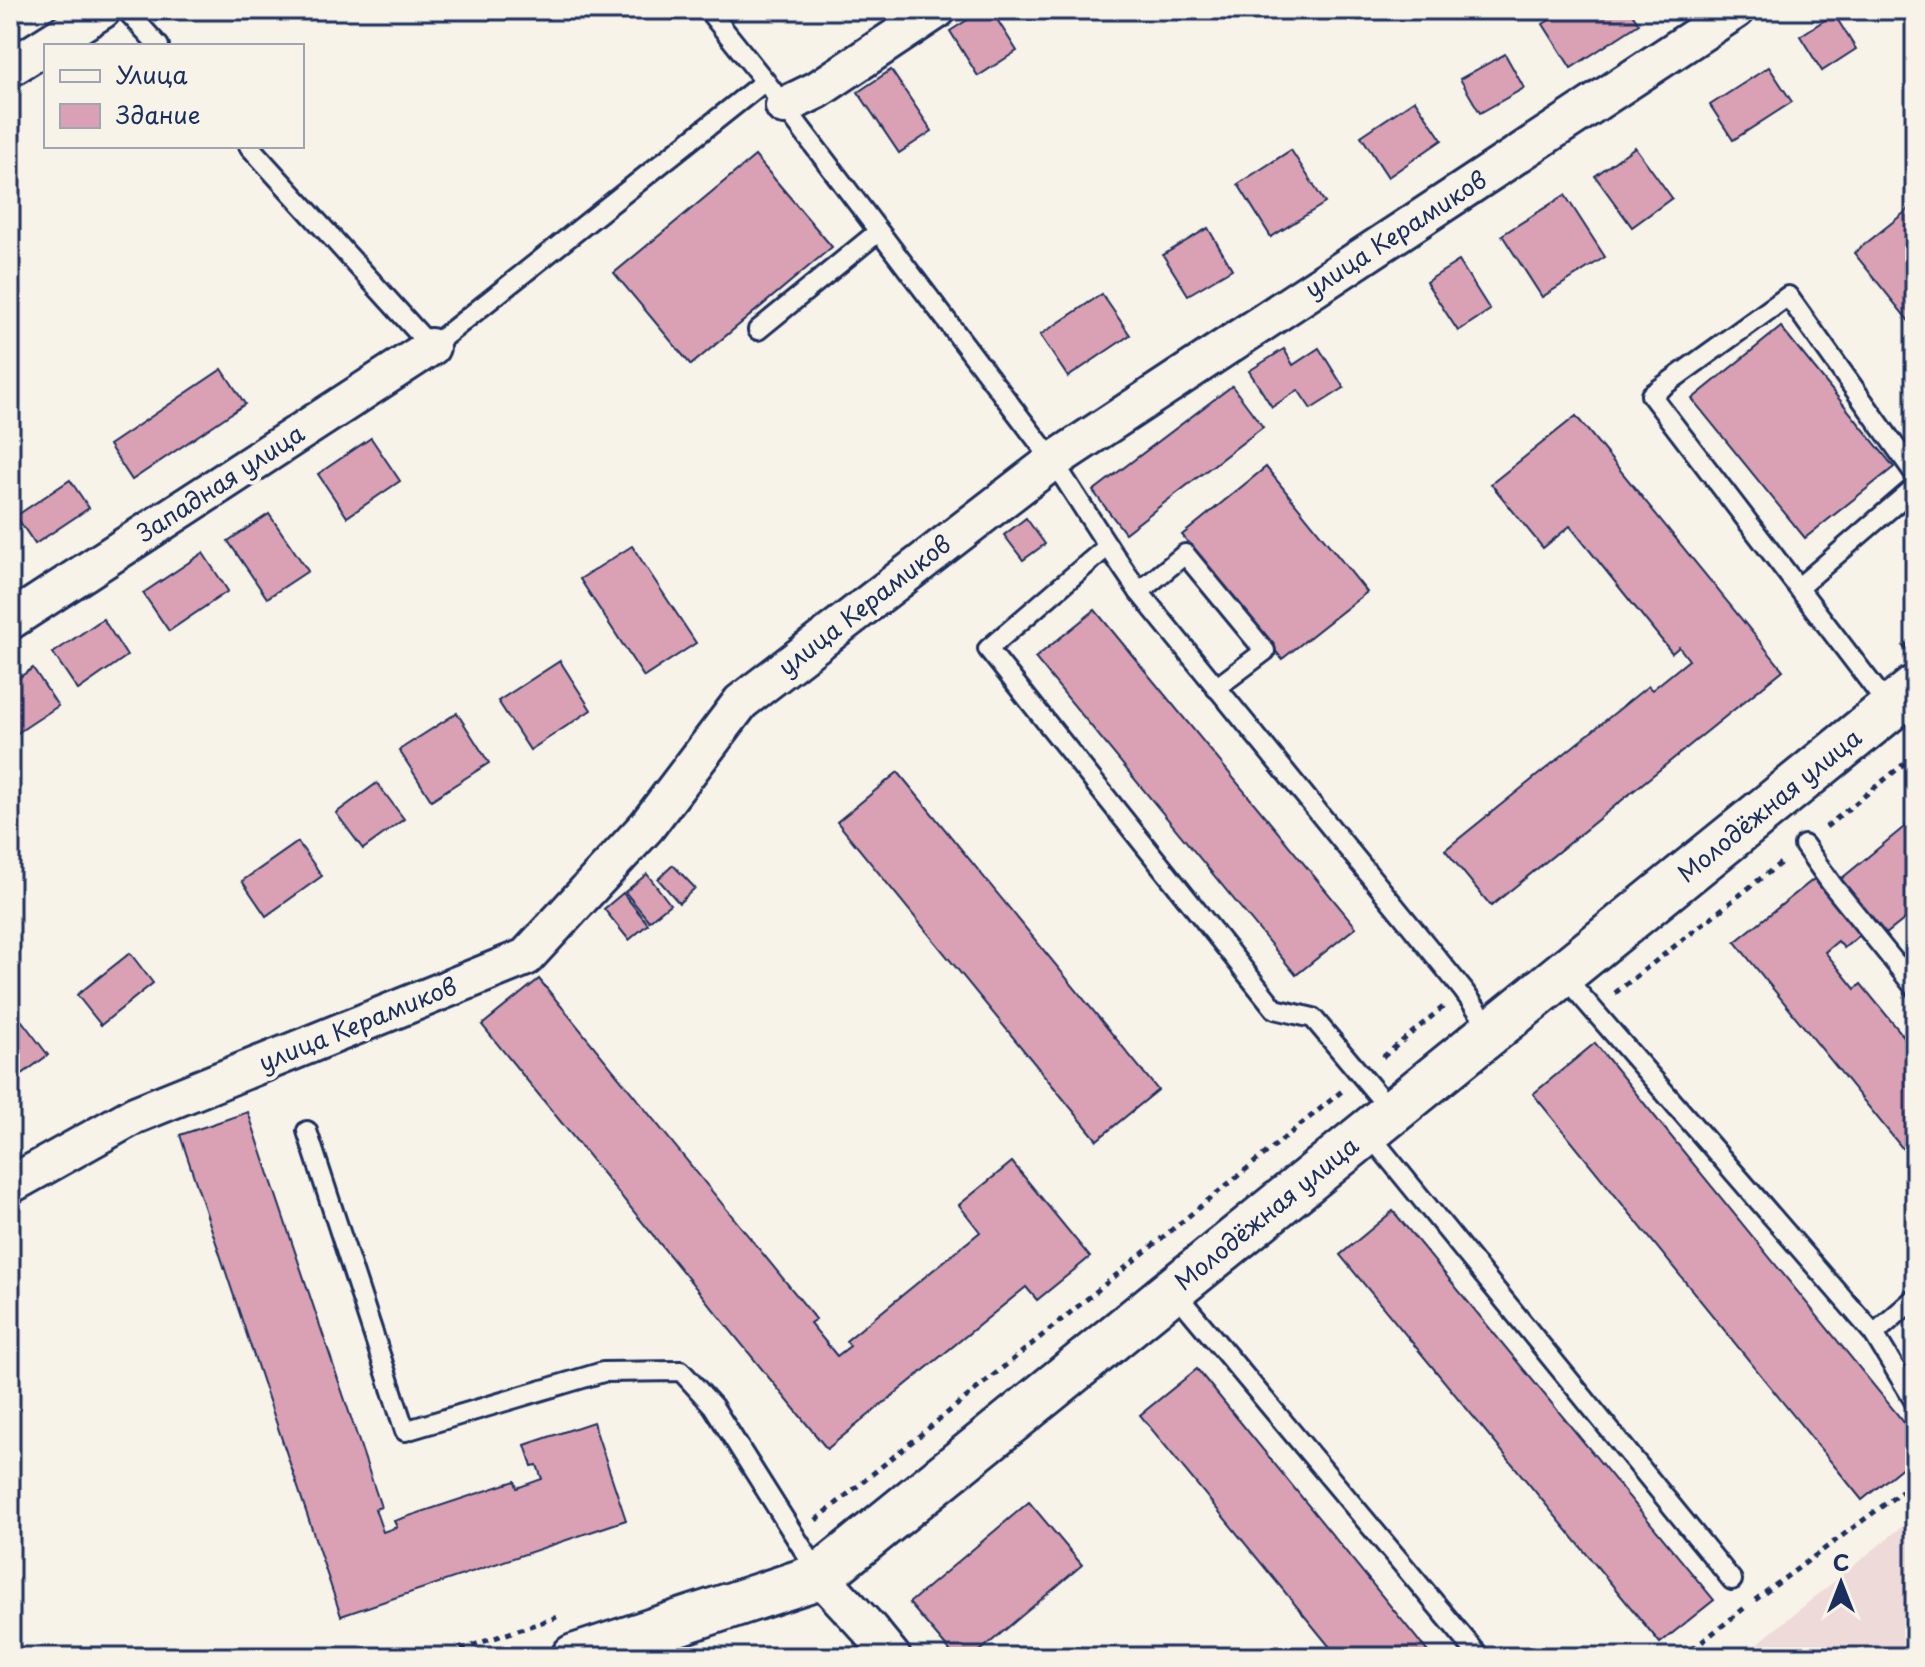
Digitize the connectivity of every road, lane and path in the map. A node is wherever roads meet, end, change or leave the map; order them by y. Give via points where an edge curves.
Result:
1 (102, 10) edge
2 (126, 10) edge
3 (708, 10) edge
4 (937, 10) edge
5 (1736, 10) edge
6 (48, 44) edge
7 (157, 44) edge
8 (44, 47) edge
9 (10, 68) edge
10 (774, 94) junction
11 (251, 148) edge
12 (878, 232) junction
13 (758, 330) dead end
14 (431, 347) junction
15 (1053, 461) junction
16 (1915, 474) edge
17 (1915, 487) edge
18 (1108, 546) junction
19 (1799, 587) junction
20 (1139, 592) junction
21 (10, 621) edge
22 (1915, 638) edge
23 (1216, 688) junction
24 (1891, 691) edge
25 (1915, 755) edge
26 (1804, 845) junction
27 (1908, 964) edge
28 (1563, 975) junction
29 (1915, 988) edge
30 (1463, 990) junction
31 (1592, 1011) junction
32 (1493, 1032) junction
33 (1362, 1075) junction
34 (1380, 1122) junction
35 (307, 1131) dead end
36 (10, 1185) edge
37 (1172, 1289) junction
38 (1915, 1298) edge
39 (1874, 1334) junction
40 (1915, 1402) edge
41 (1915, 1482) edge
42 (795, 1537) junction
43 (820, 1576) junction
44 (1732, 1580) dead end
45 (557, 1617) dead end
46 (438, 1657) edge
47 (574, 1657) edge
48 (892, 1657) edge
49 (1480, 1657) edge
50 (1683, 1657) edge

1 - 6 street
2 - 7 lane
3 - 10 lane
4 - 10 street via 817,90
5 - 15 street, улица Керамиков
8 - 9 street
10 - 12 lane
10 - 14 lane
11 - 14 lane
12 - 13 lane
12 - 15 lane
14 - 21 street, Западная улица
15 - 18 lane
15 - 36 street, улица Керамиков via 741,702 647,826 526,957 135,1115
16 - 19 lane via 1788,296 1651,395
17 - 19 lane
18 - 20 lane
18 - 33 lane via 988,649 1275,1009 1313,1018
19 - 24 lane
20 - 23 lane
20 - 23 lane via 1185,554 1265,651
22 - 24 path
23 - 30 lane
24 - 28 street, Молодёжная улица
25 - 26 path
26 - 27 lane via 1833,886
26 - 31 path
27 - 29 lane
28 - 31 lane
28 - 32 street, Молодёжная улица
30 - 32 lane
30 - 33 path
31 - 39 lane
32 - 34 street, Молодёжная улица
33 - 34 lane
33 - 42 path
34 - 37 street, Молодёжная улица
34 - 44 lane
35 - 42 lane via 405,1431 603,1372 681,1371 713,1406
37 - 43 street, Молодёжная улица
37 - 49 lane
38 - 39 lane
39 - 40 lane
41 - 50 path
42 - 43 lane
43 - 47 street, Молодёжная улица
43 - 48 street
45 - 46 path

